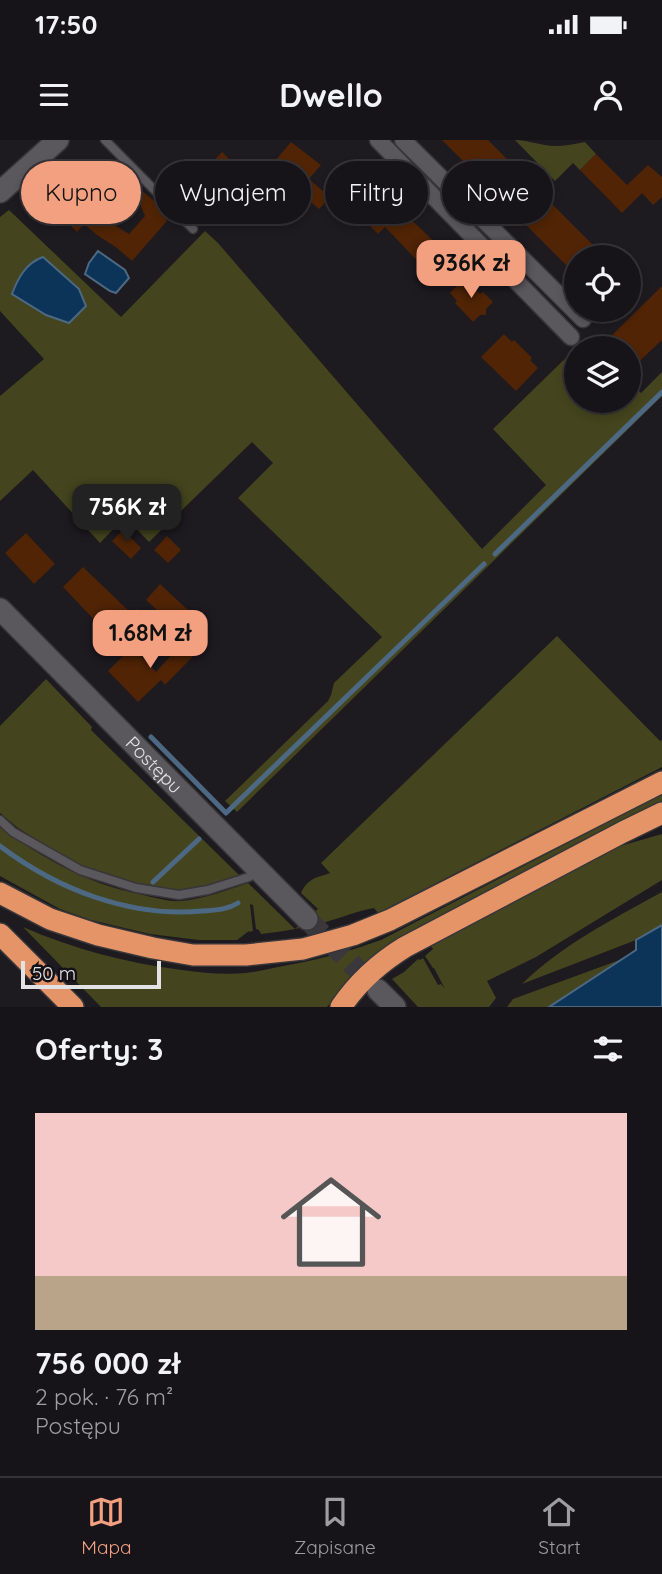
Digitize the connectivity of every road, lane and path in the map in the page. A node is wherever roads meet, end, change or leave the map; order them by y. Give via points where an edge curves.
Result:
1 (58, 140) edge
2 (105, 140) edge
3 (378, 140) edge
4 (403, 140) edge
5 (0, 192) edge
6 (193, 229) dead end
7 (564, 300) edge
8 (570, 336) edge
9 (0, 609) edge
10 (662, 782) edge
11 (662, 813) edge
12 (0, 820) edge
13 (257, 868) junction
14 (0, 893) edge
15 (307, 919) tunnel mouth
16 (0, 934) edge
17 (378, 990) tunnel mouth
18 (73, 1007) edge
19 (341, 1007) edge
20 (395, 1007) edge

1 - 5 street
2 - 6 lane
3 - 8 street
4 - 7 street
9 - 13 street, Postępu
10 - 14 highway via 373,928 303,948 225,956 153,948 50,919
11 - 19 highway via 405,947 366,976
12 - 13 lane via 80,870 136,888 179,895 249,877
13 - 15 street, Postępu
16 - 18 highway
17 - 20 street

